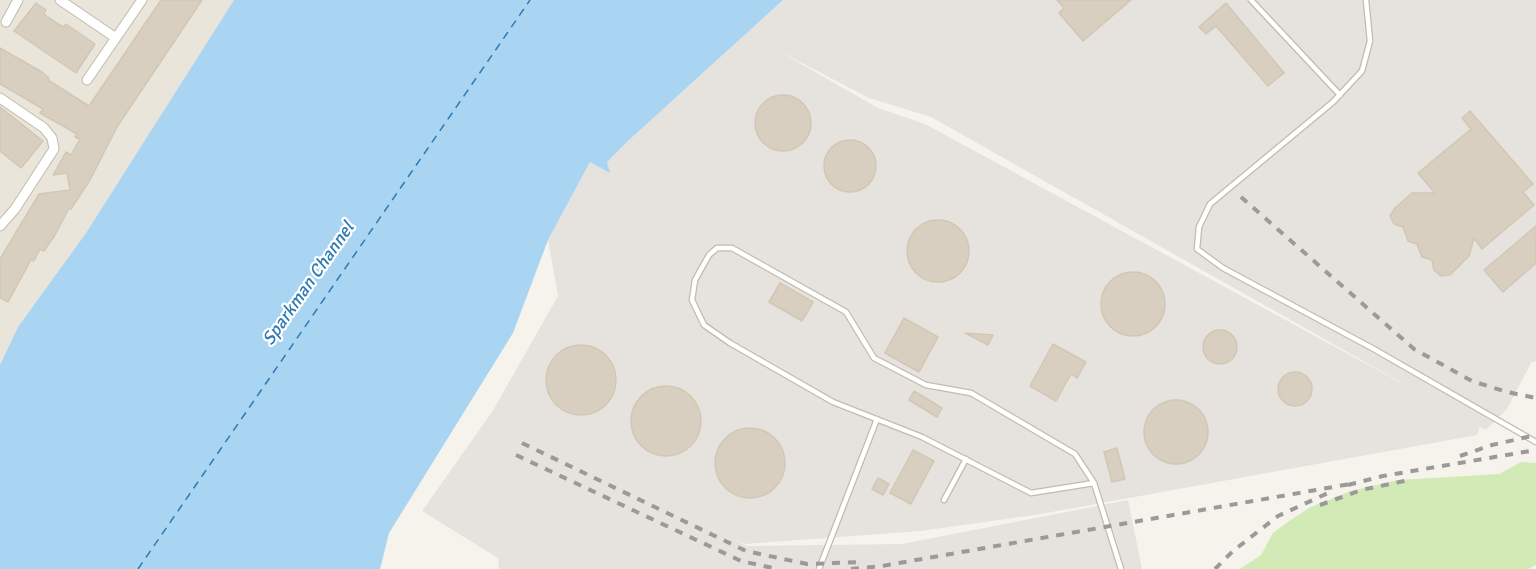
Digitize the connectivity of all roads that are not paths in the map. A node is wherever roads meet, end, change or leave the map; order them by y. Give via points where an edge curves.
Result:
1 (18, 0) edge
2 (60, 0) edge
3 (142, 0) edge
4 (1251, 0) edge
5 (1366, 0) edge
6 (6, 22) dead end
7 (116, 38) junction
8 (87, 80) dead end
9 (1340, 95) junction
10 (0, 98) edge
11 (0, 226) edge
12 (877, 419) junction
13 (1536, 442) edge
14 (966, 459) junction
15 (1094, 483) junction
16 (944, 500) dead end
17 (819, 569) edge
18 (1121, 569) edge

1 - 6 street
2 - 7 street
3 - 7 street
4 - 9 lane
5 - 9 lane via 1368,51 1362,71
7 - 8 street
9 - 13 lane via 1210,204 1199,227 1197,249 1223,268
10 - 11 street via 44,128 54,149
12 - 14 lane
12 - 15 lane via 833,402 704,325 692,300 695,280 709,255 717,248 732,248 846,312 874,358 926,385 971,393 1075,453
12 - 17 lane
14 - 15 lane via 1031,494
14 - 16 lane
15 - 18 lane

